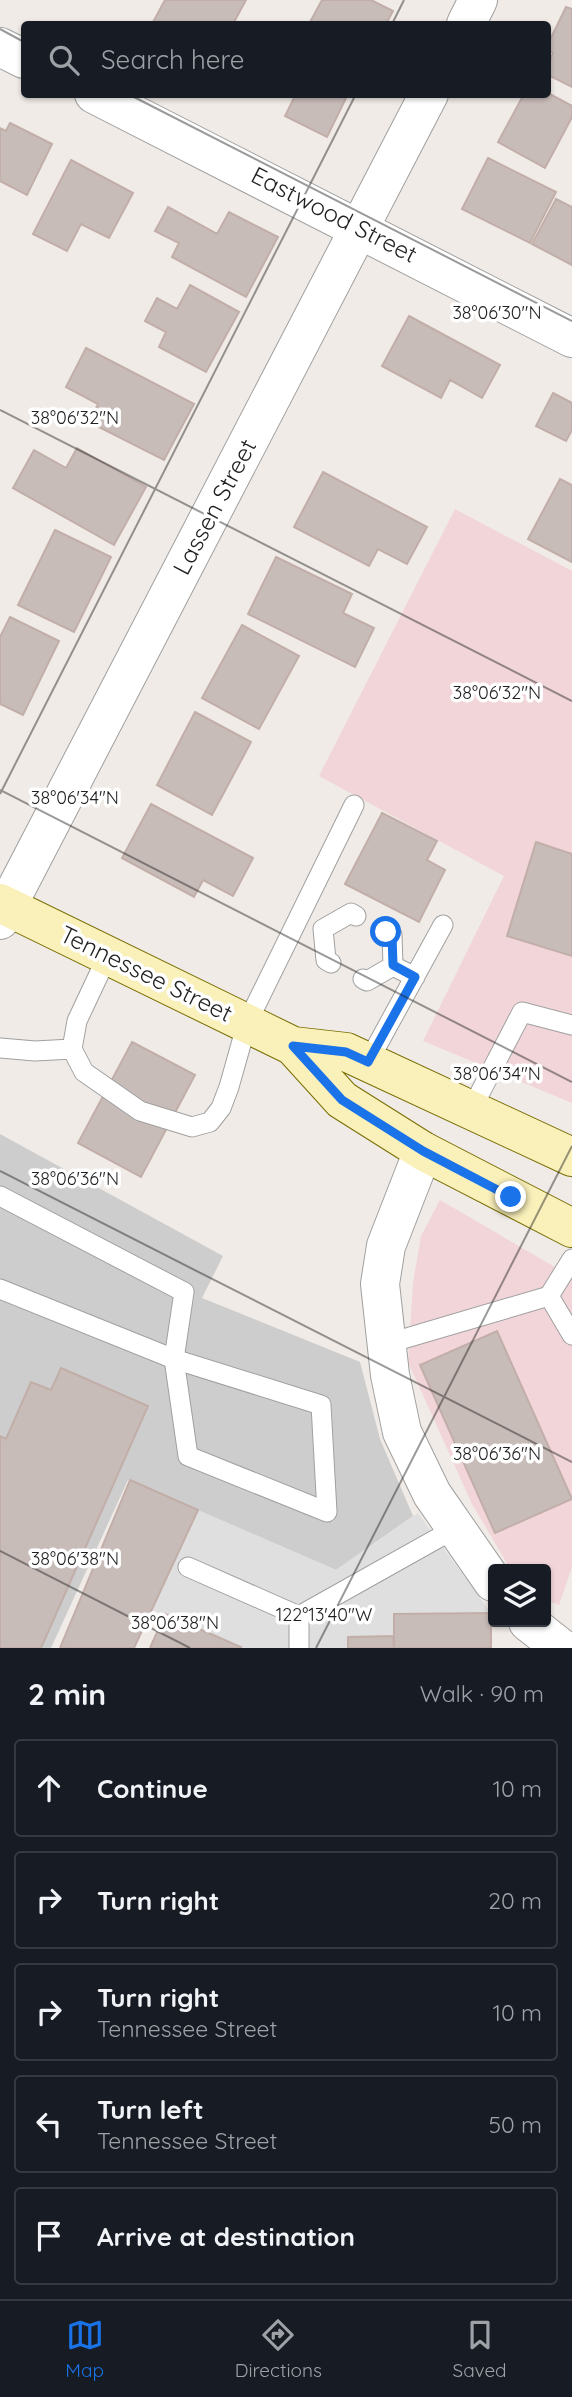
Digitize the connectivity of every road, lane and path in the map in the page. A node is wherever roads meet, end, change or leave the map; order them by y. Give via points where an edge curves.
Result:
1 (478, 0) edge
2 (468, 21) edge
3 (0, 47) edge
4 (21, 58) edge
5 (102, 98) edge
6 (427, 98) edge
7 (360, 228) junction
8 (572, 338) edge
9 (355, 806) dead end
10 (2, 910) edge
11 (299, 915) junction
12 (356, 916) dead end
13 (443, 925) dead end
14 (323, 929) junction
15 (386, 932) dead end
16 (344, 939) dead end
17 (108, 955) junction
18 (375, 956) dead end
19 (331, 963) dead end
20 (393, 965) junction
21 (415, 977) junction
22 (363, 979) dead end
23 (247, 1023) junction
24 (572, 1025) edge
25 (293, 1046) junction
26 (0, 1048) edge
27 (72, 1049) junction
28 (368, 1062) junction
29 (471, 1110) junction
30 (423, 1151) junction
31 (572, 1157) edge
32 (0, 1196) edge
33 (572, 1228) edge
34 (572, 1259) edge
35 (0, 1289) edge
36 (550, 1296) junction
37 (572, 1335) edge
38 (386, 1344) junction
39 (174, 1359) junction
40 (456, 1528) junction
41 (188, 1567) dead end
42 (488, 1575) edge
43 (299, 1616) junction
44 (534, 1627) edge
45 (299, 1648) edge
46 (561, 1648) edge

1 - 2 street
3 - 4 street
5 - 7 street, Eastwood Street
6 - 7 street, Lassen Street
7 - 8 street, Eastwood Street
7 - 10 street, Lassen Street
9 - 11 lane
10 - 17 main road, Tennessee Street
11 - 14 lane
11 - 23 lane
12 - 14 lane via 351,913
13 - 21 lane
14 - 16 lane
14 - 19 lane via 326,960
15 - 20 lane via 392,935
17 - 23 main road, Tennessee Street
17 - 27 lane via 76,1021
18 - 20 lane
20 - 21 lane
20 - 22 lane via 367,981
21 - 28 lane
23 - 25 main road, Tennessee Street
23 - 27 lane via 221,1108 210,1122 192,1127 140,1111 84,1072
24 - 29 lane via 522,1012
25 - 28 main road, Tennessee Street via 346,1052
25 - 30 main road, Tennessee Street via 342,1100
26 - 27 lane
28 - 29 main road, Tennessee Street
29 - 31 main road, Tennessee Street
30 - 33 main road, Tennessee Street
30 - 38 street via 386,1245 380,1284
32 - 39 lane via 184,1292
34 - 36 lane
35 - 39 lane
36 - 37 lane
36 - 38 lane
38 - 40 street via 402,1432 432,1494
39 - 39 lane via 188,1456 327,1512 321,1405
40 - 42 street
40 - 43 lane
41 - 43 lane
43 - 45 lane
44 - 46 street

